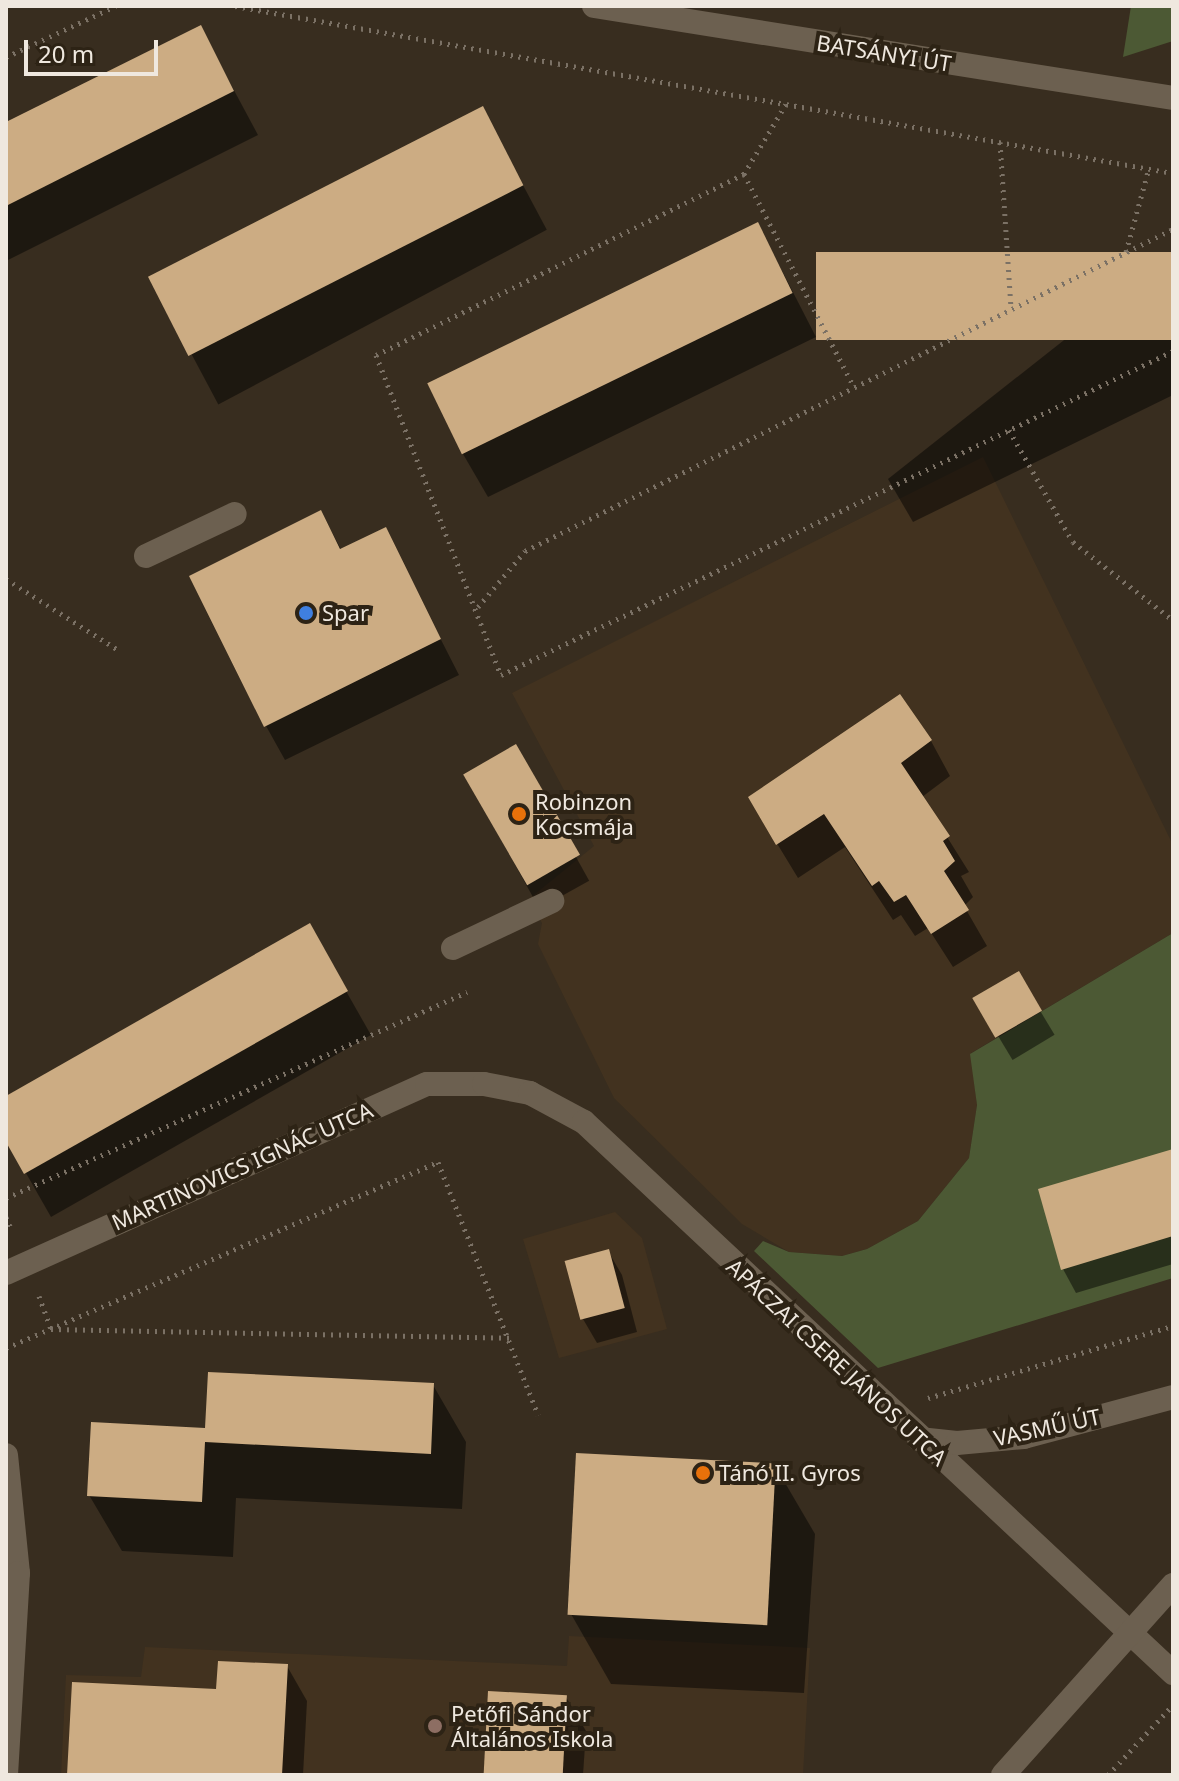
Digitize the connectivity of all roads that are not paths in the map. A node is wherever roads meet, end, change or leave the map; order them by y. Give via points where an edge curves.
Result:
1 (594, 6) edge
2 (1173, 98) edge
3 (235, 514) dead end
4 (146, 556) dead end
5 (552, 901) dead end
6 (453, 948) dead end
7 (484, 1084) joint
8 (6, 1273) edge
9 (1173, 1397) edge
10 (919, 1439) junction
11 (6, 1455) edge
12 (1173, 1585) edge
13 (1129, 1632) junction
14 (1173, 1673) edge
15 (6, 1775) edge
16 (1003, 1775) edge

1 - 2 street, BATSÁNYI ÚT
3 - 4 street
5 - 6 street
7 - 8 street, MARTINOVICS IGNÁC UTCA via 427,1084
7 - 10 street, APÁCZAI CSERE JÁNOS UTCA via 530,1093 584,1122
9 - 10 street, VASMŰ ÚT via 1024,1437 957,1443
10 - 13 street, APÁCZAI CSERE JÁNOS UTCA
11 - 15 street via 18,1573
12 - 13 street
13 - 14 street, APÁCZAI CSERE JÁNOS UTCA
13 - 16 street

